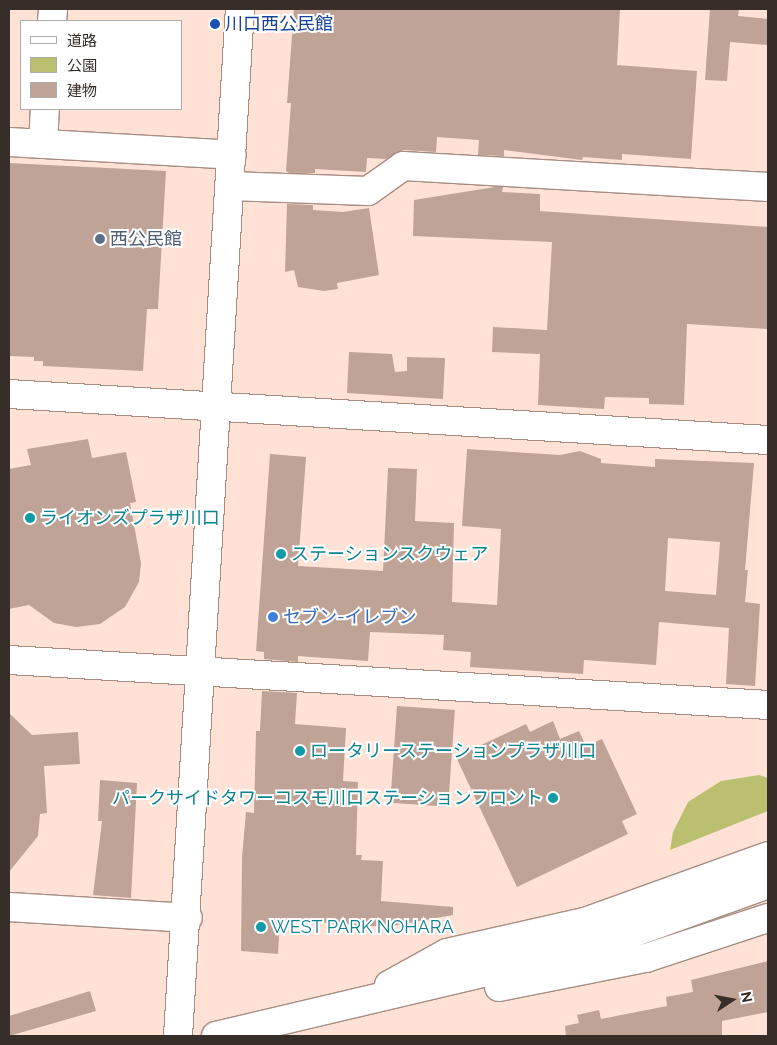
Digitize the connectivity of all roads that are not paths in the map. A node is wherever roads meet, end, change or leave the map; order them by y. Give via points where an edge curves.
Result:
1 (240, 9) edge
2 (45, 110) edge
3 (9, 142) edge
4 (43, 144) junction
5 (232, 155) junction
6 (230, 186) junction
7 (768, 186) edge
8 (9, 394) edge
9 (219, 406) junction
10 (768, 440) edge
11 (9, 660) edge
12 (200, 671) junction
13 (768, 705) edge
14 (768, 856) edge
15 (768, 884) edge
16 (9, 907) edge
17 (188, 918) junction
18 (768, 918) edge
19 (360, 1002) junction
20 (178, 1036) edge
21 (216, 1036) edge

1 - 5 street
2 - 4 street
3 - 4 street
4 - 5 street
5 - 6 street
6 - 7 street via 368,191 403,166
6 - 9 street
8 - 9 street
9 - 10 street
9 - 12 street
11 - 12 street
12 - 13 street
12 - 17 street
14 - 19 street via 585,922 447,953
15 - 19 street via 596,946
16 - 17 street
17 - 20 street
18 - 19 street via 646,958 418,1004
19 - 21 street

